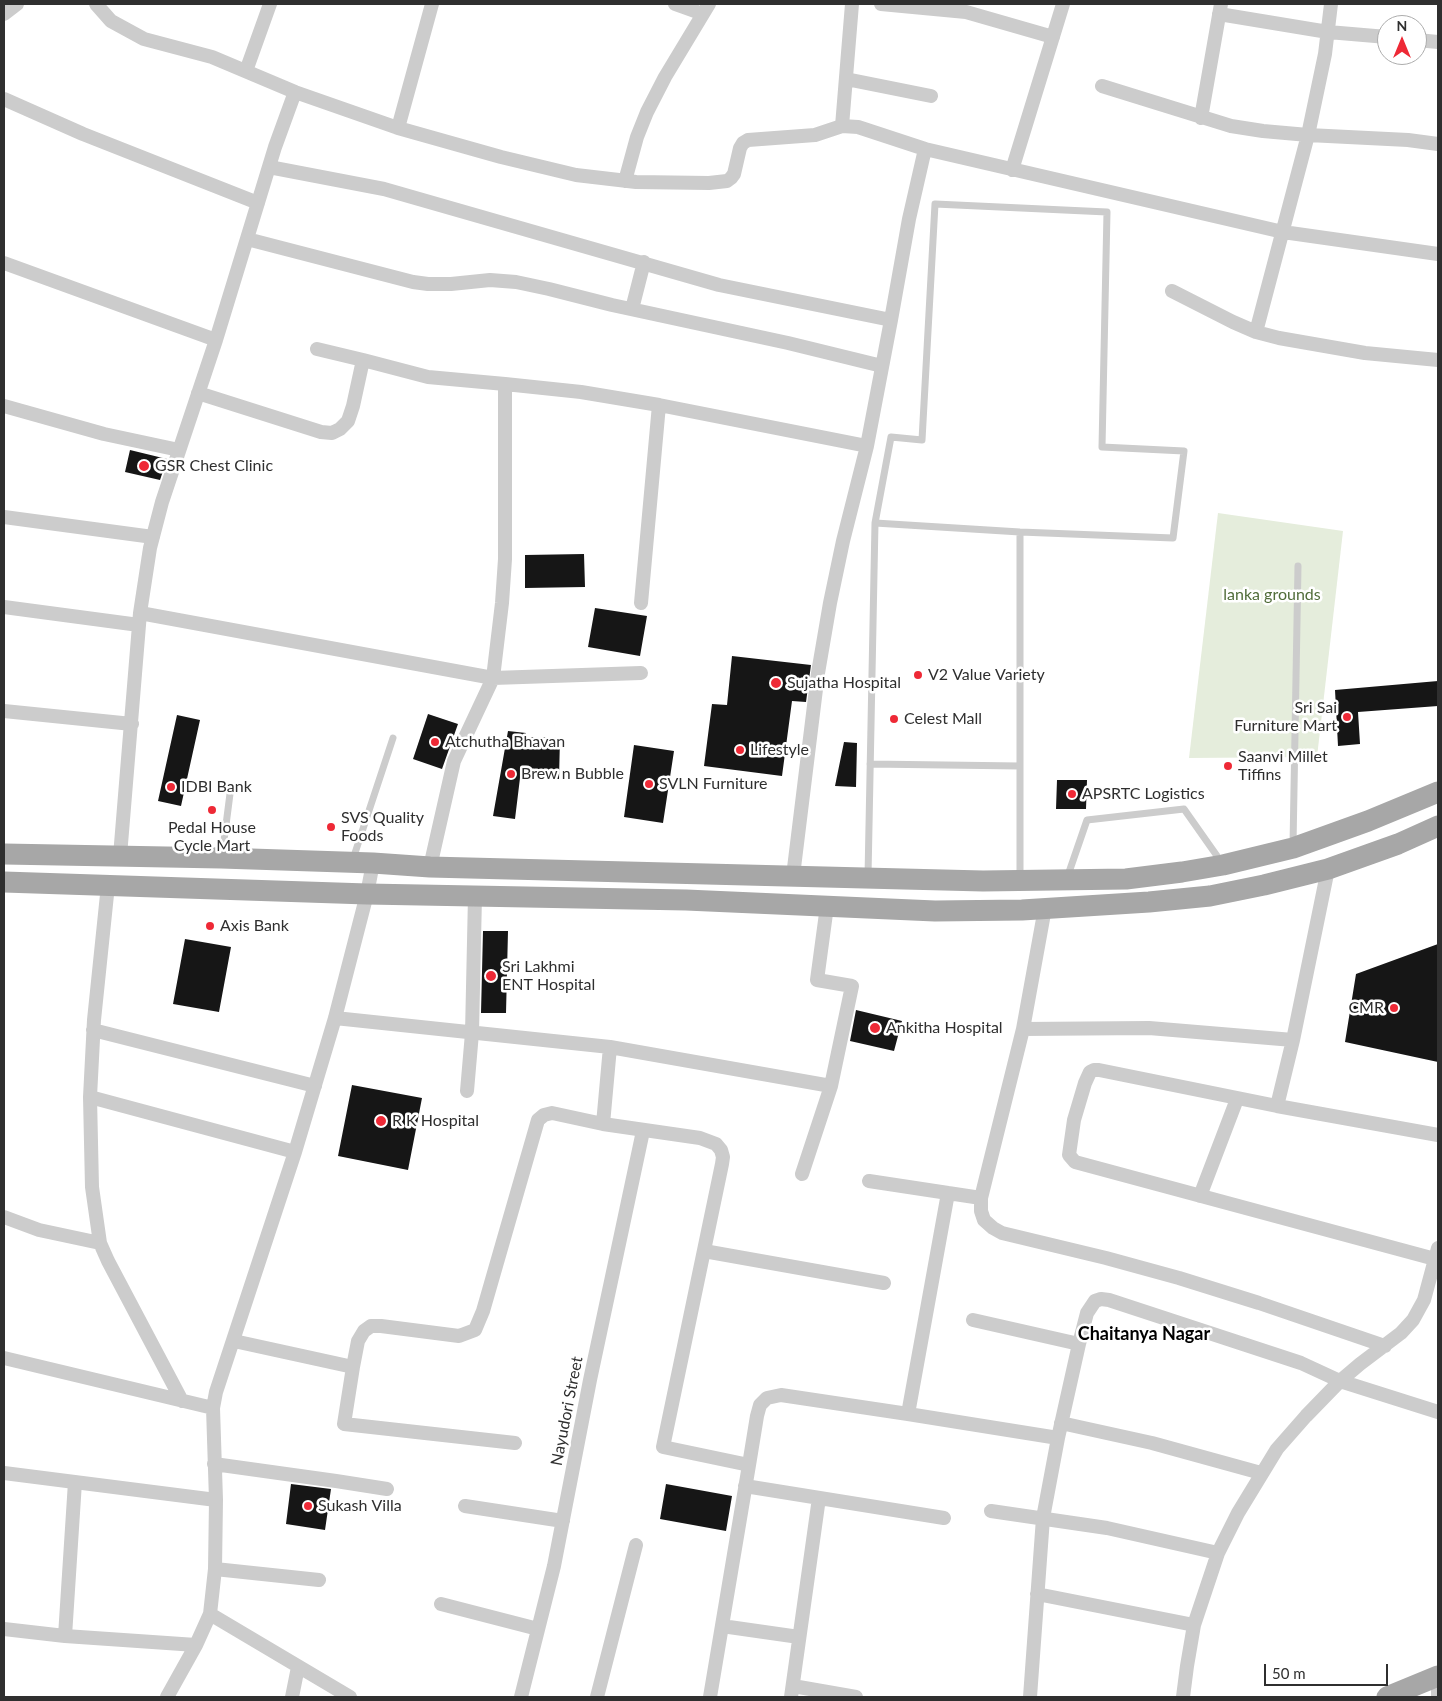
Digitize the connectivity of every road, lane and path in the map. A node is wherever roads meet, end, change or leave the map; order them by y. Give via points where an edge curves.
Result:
1 (17, 4) edge
2 (96, 4) edge
3 (270, 4) edge
4 (432, 4) edge
5 (675, 4) edge
6 (852, 4) edge
7 (881, 4) edge
8 (1063, 4) edge
9 (1331, 4) edge
10 (706, 9) edge
11 (1220, 9) edge
12 (4, 14) edge
13 (1328, 32) junction
14 (1377, 36) edge
15 (1053, 37) junction
16 (246, 71) junction
17 (846, 79) junction
18 (1102, 86) dead end
19 (295, 92) junction
20 (931, 96) dead end
21 (4, 99) edge
22 (1201, 118) junction
23 (842, 126) junction
24 (398, 128) junction
25 (1308, 135) junction
26 (1438, 144) edge
27 (925, 149) junction
28 (269, 168) junction
29 (1012, 170) junction
30 (625, 181) junction
31 (258, 203) junction
32 (1283, 232) junction
33 (247, 239) junction
34 (1438, 254) edge
35 (644, 262) junction
36 (4, 263) edge
37 (1172, 291) dead end
38 (632, 309) junction
39 (891, 320) junction
40 (1256, 332) junction
41 (216, 340) junction
42 (317, 349) dead end
43 (363, 360) junction
44 (1438, 360) edge
45 (882, 366) junction
46 (505, 384) junction
47 (198, 393) junction
48 (4, 406) edge
49 (659, 406) junction
50 (867, 446) junction
51 (179, 450) junction
52 (4, 517) edge
53 (874, 523) junction
54 (1020, 532) junction
55 (153, 537) junction
56 (1298, 566) dead end
57 (641, 604) dead end
58 (4, 607) edge
59 (139, 619) junction
60 (641, 673) dead end
61 (493, 678) junction
62 (4, 710) edge
63 (132, 724) junction
64 (393, 738) dead end
65 (870, 764) junction
66 (1020, 766) junction
67 (231, 786) dead end
68 (1438, 792) edge
69 (1438, 826) edge
70 (1293, 848) junction
71 (4, 854) edge
72 (120, 856) junction
73 (221, 858) junction
74 (363, 862) junction
75 (1223, 865) junction
76 (430, 867) junction
77 (1328, 869) junction
78 (793, 876) junction
79 (868, 878) junction
80 (1066, 880) junction
81 (1020, 881) junction
82 (4, 882) edge
83 (108, 885) junction
84 (367, 894) junction
85 (475, 896) junction
86 (827, 906) junction
87 (1045, 908) junction
88 (335, 1018) junction
89 (1023, 1029) junction
90 (93, 1030) junction
91 (472, 1033) junction
92 (1293, 1040) junction
93 (610, 1046) junction
94 (315, 1086) junction
95 (831, 1086) junction
96 (467, 1091) dead end
97 (90, 1097) junction
98 (1237, 1098) junction
99 (1277, 1106) junction
100 (603, 1124) junction
101 (643, 1130) junction
102 (1438, 1135) edge
103 (295, 1152) junction
104 (802, 1174) dead end
105 (869, 1181) dead end
106 (948, 1193) junction
107 (1200, 1196) junction
108 (981, 1198) junction
109 (4, 1217) edge
110 (100, 1243) junction
111 (704, 1251) junction
112 (1437, 1253) edge
113 (1434, 1282) edge
114 (884, 1283) dead end
115 (973, 1320) dead end
116 (234, 1341) junction
117 (1079, 1344) junction
118 (1385, 1346) junction
119 (4, 1358) edge
120 (353, 1367) junction
121 (1340, 1381) junction
122 (182, 1401) junction
123 (213, 1408) junction
124 (1438, 1412) edge
125 (908, 1414) junction
126 (1061, 1423) junction
127 (1058, 1438) junction
128 (515, 1443) dead end
129 (214, 1464) junction
130 (749, 1465) junction
131 (4, 1473) edge
132 (1262, 1473) junction
133 (75, 1482) junction
134 (745, 1486) junction
135 (387, 1489) dead end
136 (820, 1498) junction
137 (216, 1500) junction
138 (465, 1506) dead end
139 (991, 1511) dead end
140 (944, 1518) dead end
141 (1043, 1518) junction
142 (563, 1521) junction
143 (636, 1545) dead end
144 (1218, 1553) junction
145 (215, 1569) junction
146 (320, 1580) dead end
147 (1036, 1594) junction
148 (441, 1604) dead end
149 (210, 1614) junction
150 (1194, 1625) junction
151 (722, 1626) junction
152 (4, 1629) edge
153 (538, 1629) junction
154 (66, 1636) junction
155 (799, 1637) junction
156 (196, 1645) junction
157 (298, 1667) junction
158 (1438, 1676) edge
159 (1438, 1690) edge
160 (792, 1692) edge
161 (167, 1697) edge
162 (292, 1697) edge
163 (350, 1697) edge
164 (521, 1697) edge
165 (597, 1697) edge
166 (710, 1697) edge
167 (856, 1697) edge
168 (1030, 1697) edge
169 (1183, 1697) edge
170 (1387, 1697) edge
171 (1438, 1697) edge

1 - 12 street
2 - 16 street via 111,22 136,35 212,57
3 - 16 street
4 - 24 street
5 - 10 street
6 - 17 street
7 - 15 street via 966,12
8 - 15 street
9 - 13 street
10 - 30 street via 647,112
11 - 13 street
11 - 22 street
13 - 14 street
13 - 25 street
15 - 29 street
16 - 19 street
17 - 20 street
17 - 23 street
18 - 22 street
19 - 24 street
19 - 28 street
21 - 31 street
22 - 25 street via 1255,130
23 - 27 street via 858,127
23 - 30 street via 815,136 748,140 740,148 734,174 727,181
24 - 30 street via 576,175
25 - 26 street
25 - 32 street
27 - 29 street
27 - 39 street
28 - 31 street
28 - 35 street via 384,189
29 - 32 street
31 - 33 street
32 - 34 street
32 - 40 street
33 - 38 street via 413,282 516,282
33 - 41 street
35 - 38 street
35 - 39 street via 719,284
36 - 41 street
37 - 40 street
38 - 45 street via 788,342
39 - 45 street
40 - 44 street via 1365,353
41 - 47 street
42 - 43 street
43 - 46 street via 428,377
43 - 47 street via 348,421 332,433
45 - 50 street
46 - 49 street via 581,392
46 - 61 street via 505,559
47 - 51 street
48 - 51 street via 104,434
49 - 50 street
49 - 57 street
50 - 78 street via 843,541 818,674
51 - 55 street
52 - 55 street
53 - 54 lane
53 - 54 lane via 891,437 922,440 935,204 1107,212 1102,447 1184,451 1173,538
53 - 65 lane
54 - 66 lane
55 - 59 street
56 - 70 lane
58 - 59 street
59 - 61 street
59 - 63 street
60 - 61 street
61 - 76 street via 454,761
62 - 63 street
63 - 72 street
64 - 74 lane
65 - 66 lane
65 - 79 lane
66 - 81 lane
67 - 73 lane
68 - 70 main road via 1368,822
69 - 77 main road
70 - 75 main road
71 - 72 main road
72 - 73 main road
73 - 74 main road
74 - 76 main road
74 - 84 street
75 - 80 main road via 1126,879
75 - 80 lane via 1184,809 1087,820
76 - 78 main road
77 - 87 main road via 1210,896
77 - 92 street
78 - 79 main road
79 - 81 main road
80 - 81 main road
82 - 83 main road
83 - 84 main road
83 - 90 street
84 - 85 main road
84 - 88 street
85 - 86 main road
85 - 91 street
86 - 87 main road via 935,911
86 - 95 street via 817,980 852,986
87 - 89 street
88 - 91 street
88 - 94 street
89 - 92 street via 1149,1028
89 - 108 street
90 - 94 street
90 - 97 street
91 - 93 street
91 - 96 street
92 - 99 street
93 - 95 street
93 - 100 street
94 - 103 street
95 - 104 street
97 - 103 street
97 - 110 street via 92,1187
98 - 99 street
98 - 107 street
98 - 107 street via 1100,1070 1090,1072 1085,1083 1074,1120 1071,1159
99 - 102 street
100 - 101 street
100 - 120 street via 552,1113 538,1120 476,1330 459,1336 371,1326 358,1341
101 - 111 street via 700,1138 721,1150 722,1164
101 - 142 street, Nayudori Street
103 - 116 street
105 - 106 street
106 - 108 street
106 - 125 street
107 - 112 street
108 - 118 street via 984,1220 1002,1233 1179,1278
109 - 110 street via 40,1230
110 - 122 street
111 - 114 street
111 - 130 street via 663,1447
112 - 113 street
113 - 118 street via 1413,1320
115 - 117 street
116 - 120 street
116 - 123 street
117 - 121 street via 1090,1307 1095,1301 1109,1300 1301,1363
117 - 126 street
118 - 121 street
119 - 122 street
120 - 128 street via 344,1424
121 - 124 street
121 - 132 street via 1277,1449
122 - 123 street
123 - 129 street
125 - 127 street
125 - 130 street via 781,1395 766,1398 760,1404
126 - 127 street
126 - 132 street via 1152,1443
127 - 141 street
129 - 135 street
129 - 137 street
130 - 134 street
131 - 133 street
132 - 144 street
133 - 137 street
133 - 154 street
134 - 136 street
134 - 151 street
136 - 140 street
136 - 155 street
137 - 145 street
138 - 142 street
139 - 141 street
141 - 144 street via 1106,1528
141 - 147 street
142 - 153 street, Nayudori Street
143 - 165 street
144 - 150 street
145 - 146 street
145 - 149 street
147 - 150 street
147 - 168 street
148 - 153 street
149 - 156 street
149 - 157 street
150 - 169 street
151 - 155 street
151 - 166 street
152 - 154 street
153 - 164 street, Nayudori Street
154 - 156 street
155 - 160 street
156 - 161 street
157 - 162 street
157 - 163 street
158 - 170 main road
159 - 171 street
160 - 167 street

